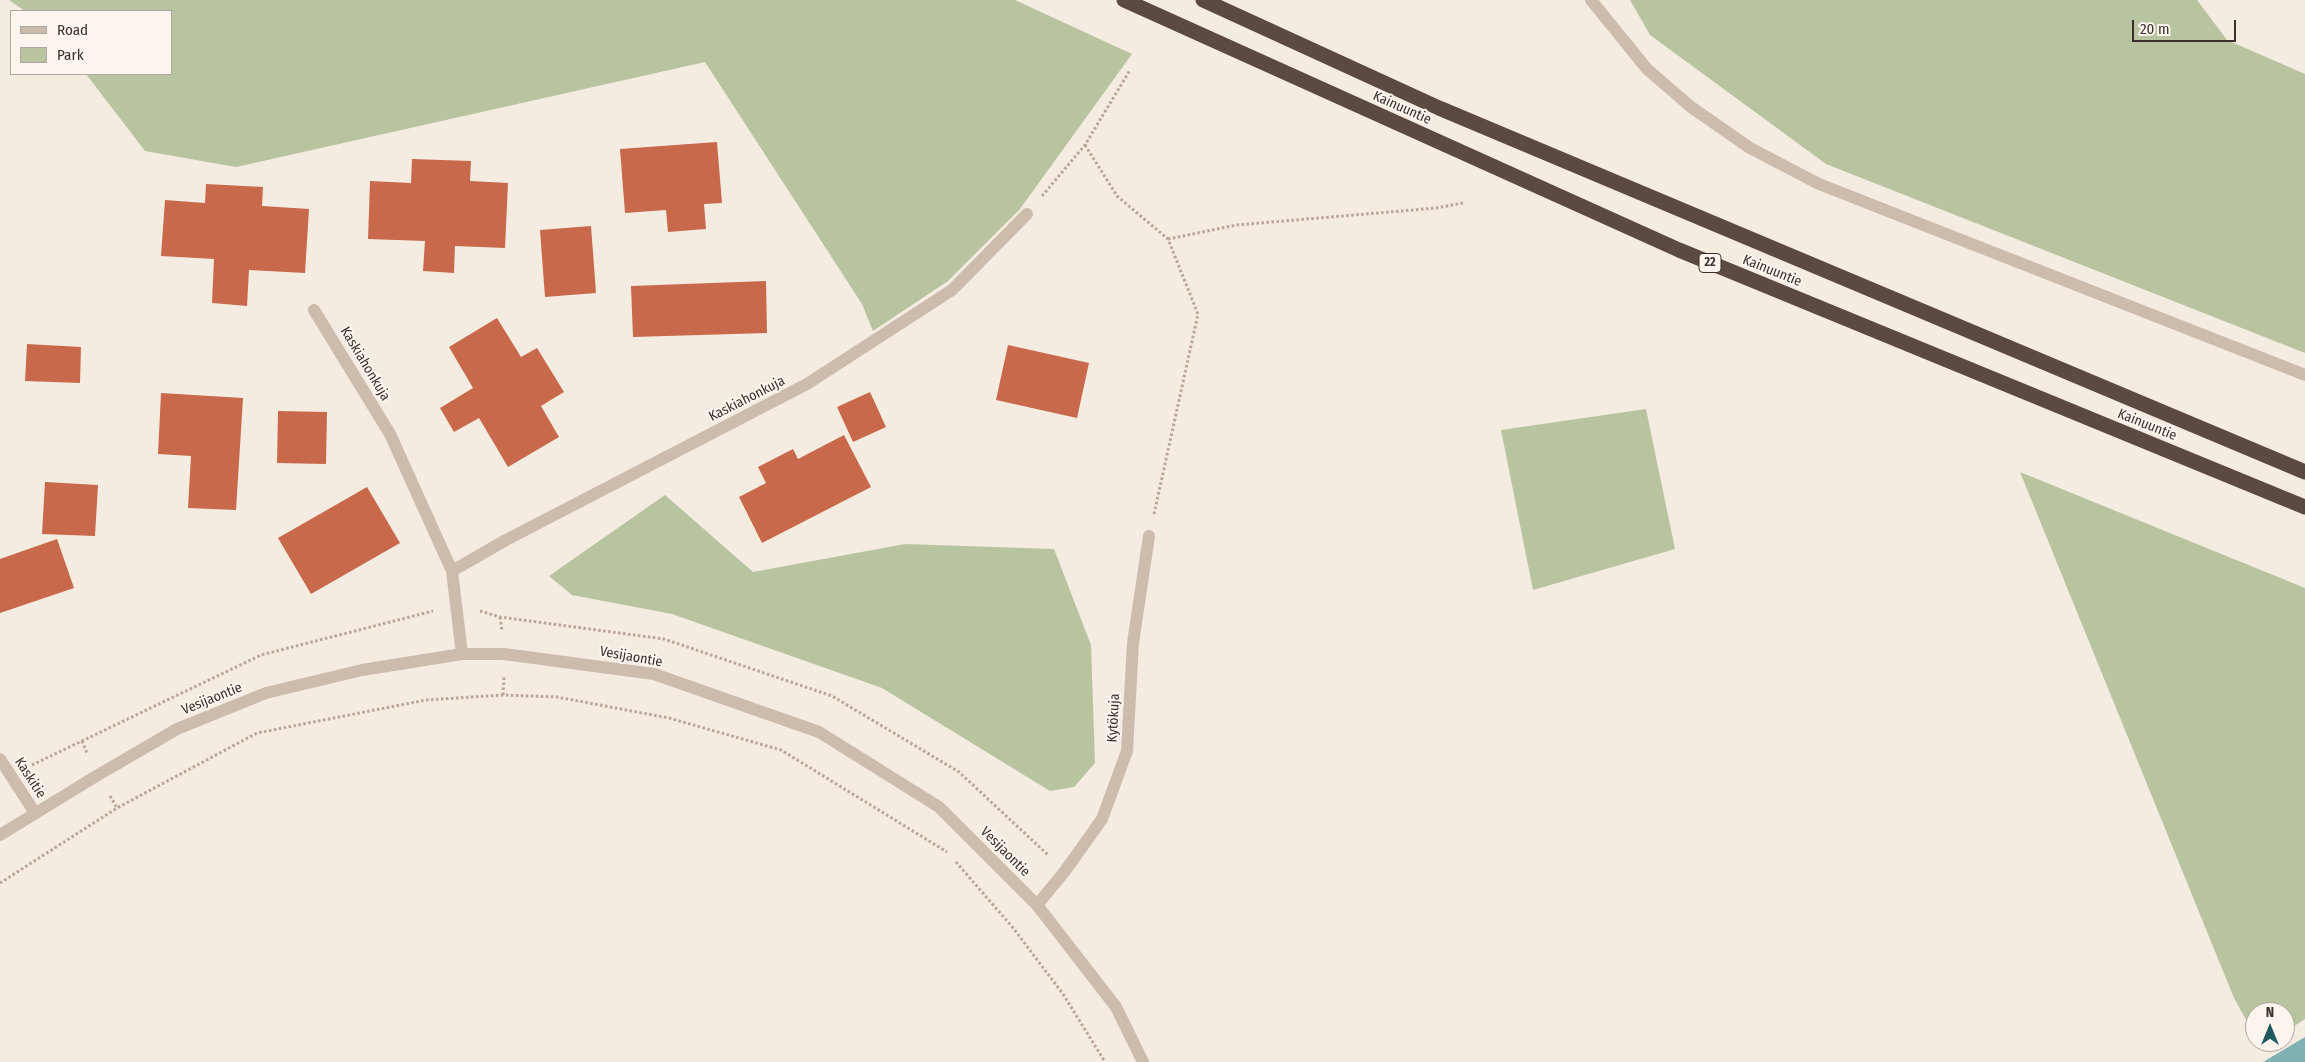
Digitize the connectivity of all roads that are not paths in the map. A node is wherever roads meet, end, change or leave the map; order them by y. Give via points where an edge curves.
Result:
1 (1124, 0) edge
2 (1203, 0) edge
3 (1591, 0) edge
4 (1027, 214) road end
5 (314, 310) dead end
6 (2305, 375) edge
7 (2305, 472) edge
8 (2305, 507) edge
9 (1149, 536) road end
10 (452, 570) junction
11 (462, 654) junction
12 (0, 759) edge
13 (35, 813) junction
14 (0, 835) edge
15 (1037, 905) junction
16 (1143, 1062) edge

1 - 8 highway, Kainuuntie / 22 via 1679,250
2 - 7 highway, Kainuuntie via 1439,108
3 - 6 street via 1647,69 1691,108 1750,148 1819,184
4 - 10 street, Kaskiahonkuja via 952,290 808,384
5 - 10 street, Kaskiahonkuja via 390,434
9 - 15 street, Kytökuja via 1133,643 1127,751 1102,819
10 - 11 street, Kaskiahonkuja
11 - 13 street, Vesijaontie via 362,670 266,693 177,729
11 - 15 street, Vesijaontie via 504,654 654,674 819,732 939,807
12 - 13 street, Kaskitie
13 - 14 street, Vesijaontie
15 - 16 street, Vesijaontie via 1116,1006

